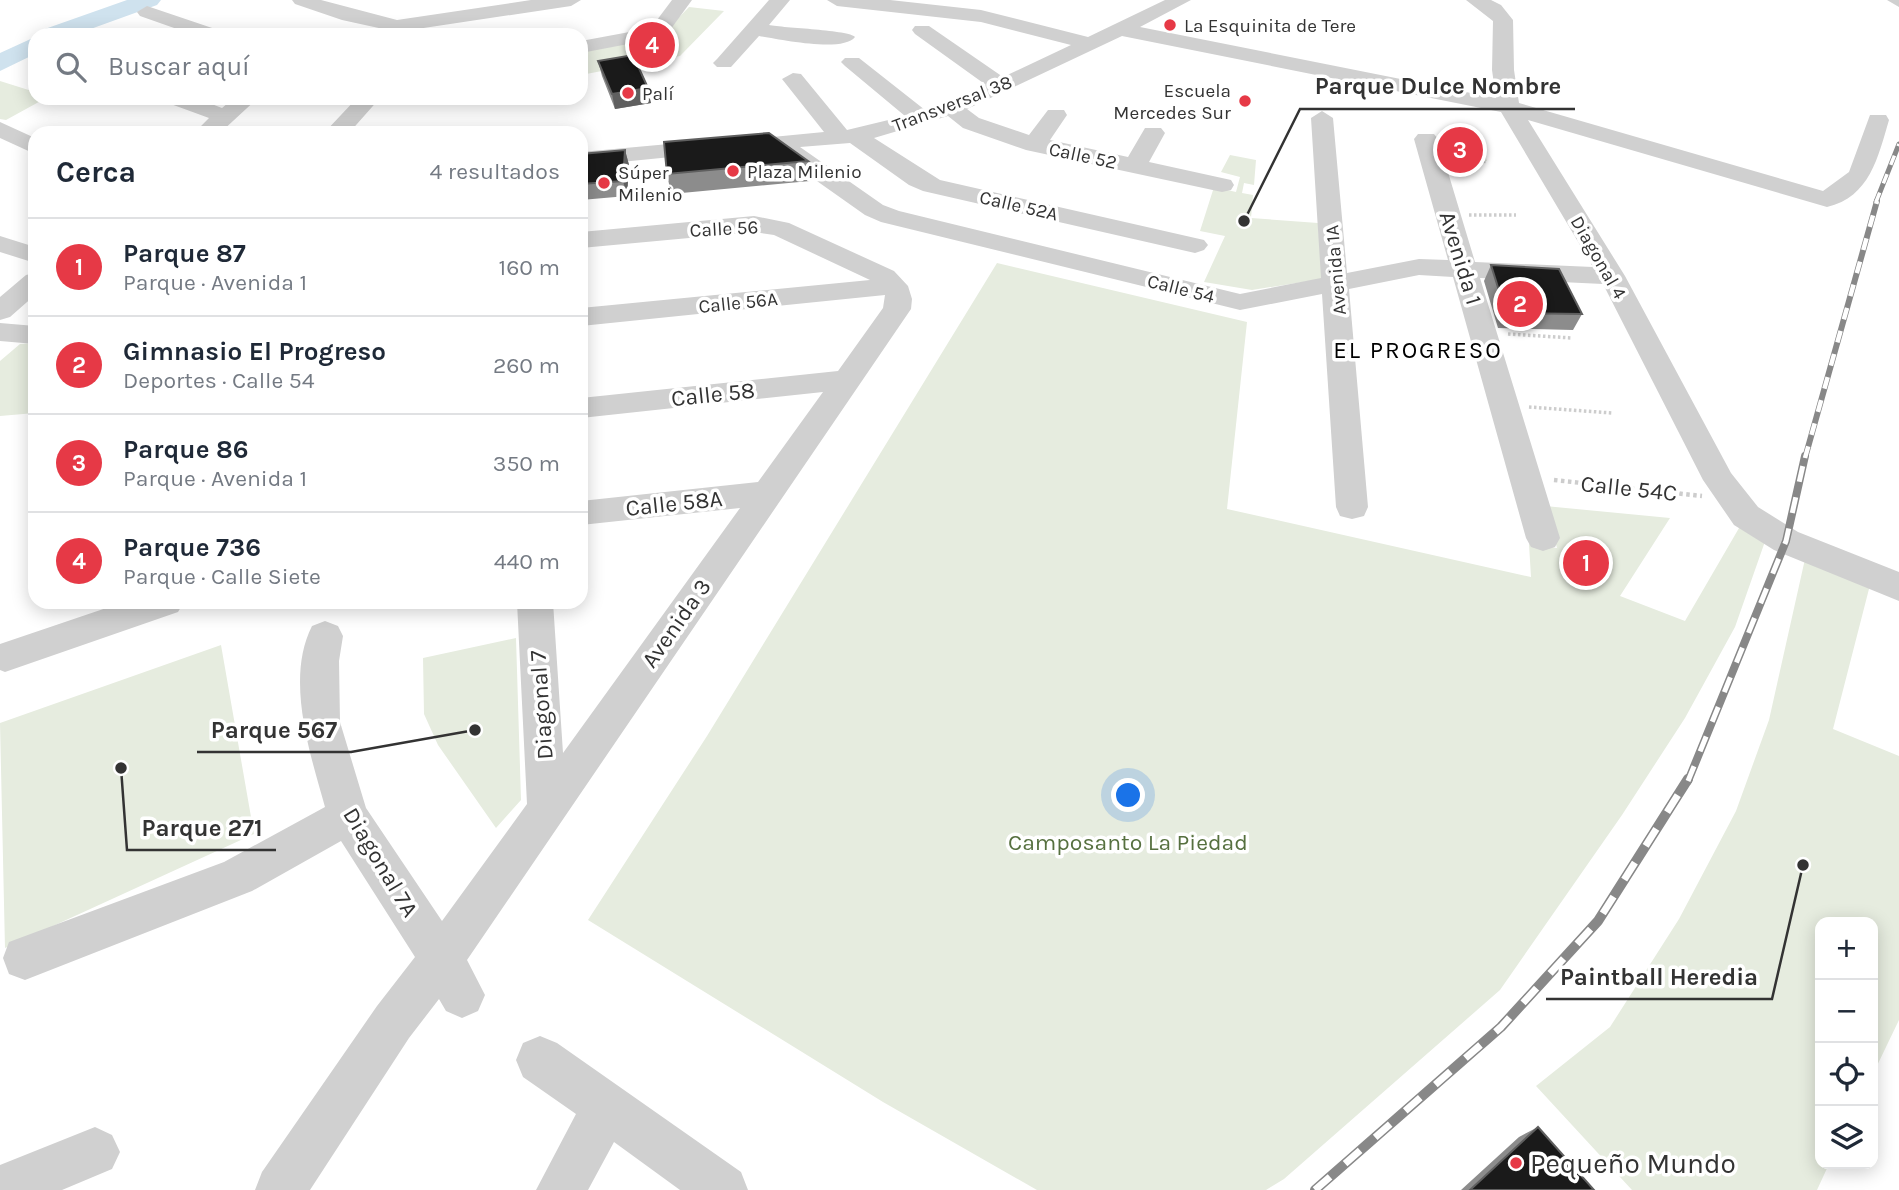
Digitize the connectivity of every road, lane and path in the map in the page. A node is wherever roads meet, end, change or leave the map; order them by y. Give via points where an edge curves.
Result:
1 (302, 0) edge
2 (571, 0) edge
3 (682, 0) edge
4 (780, 0) edge
5 (837, 0) edge
6 (1143, 0) edge
7 (1476, 0) edge
8 (1176, 3) edge
9 (518, 4) edge
10 (147, 12) dead end
11 (194, 28) edge
12 (755, 29) junction
13 (922, 30) dead end
14 (1122, 30) junction
15 (845, 37) dead end
16 (1093, 44) junction
17 (588, 46) edge
18 (852, 62) dead end
19 (724, 63) dead end
20 (793, 79) dead end
21 (1001, 86) junction
22 (195, 105) edge
23 (238, 105) edge
24 (362, 105) edge
25 (1509, 107) junction
26 (951, 108) junction
27 (1056, 115) dead end
28 (224, 116) junction
29 (1322, 118) dead end
30 (922, 119) junction
31 (1878, 120) dead end
32 (213, 126) edge
33 (343, 126) edge
34 (0, 129) edge
35 (1153, 133) dead end
36 (848, 136) junction
37 (28, 143) edge
38 (755, 144) junction
39 (1034, 145) junction
40 (1429, 150) joint
41 (588, 158) edge
42 (1488, 162) dead end
43 (1135, 166) junction
44 (1222, 185) dead end
45 (1448, 215) junction
46 (1516, 215) dead end
47 (588, 239) edge
48 (0, 244) edge
49 (1195, 245) dead end
50 (28, 253) edge
51 (28, 270) edge
52 (1464, 270) junction
53 (1612, 276) junction
54 (1337, 285) junction
55 (895, 286) junction
56 (28, 287) edge
57 (0, 293) edge
58 (0, 312) edge
59 (588, 316) edge
60 (0, 332) edge
61 (1483, 333) junction
62 (28, 334) edge
63 (1572, 338) dead end
64 (846, 380) junction
65 (1504, 405) junction
66 (588, 407) edge
67 (1612, 413) dead end
68 (1525, 477) junction
69 (767, 493) junction
70 (1352, 507) dead end
71 (1740, 508) junction
72 (588, 512) edge
73 (1543, 538) dead end
74 (1899, 587) edge
75 (123, 609) edge
76 (536, 609) edge
77 (557, 609) edge
78 (80, 616) edge
79 (325, 636) dead end
80 (5, 657) dead end
81 (558, 792) junction
82 (348, 816) junction
83 (25, 958) dead end
84 (452, 977) junction
85 (540, 1060) dead end
86 (606, 1108) junction
87 (95, 1152) dead end
88 (0, 1190) edge
89 (280, 1190) edge
90 (561, 1190) edge
91 (723, 1190) edge

1 - 9 street via 342,22 397,26
2 - 9 street
3 - 17 street via 658,33
4 - 12 street
5 - 16 street via 981,16
6 - 8 street
7 - 25 street, Diagonal 4 via 1503,20
8 - 14 street, Transversal 38
10 - 11 street
12 - 15 street via 804,37
12 - 19 street
13 - 21 street
14 - 16 street, Transversal 38
14 - 25 street
16 - 21 street, Transversal 38
18 - 30 street
20 - 36 street, Calle 52A
21 - 26 street, Transversal 38
22 - 28 street
23 - 28 street
24 - 33 street
25 - 31 street via 1827,200 1860,175
25 - 53 street, Diagonal 4
26 - 30 street, Transversal 38
26 - 39 street, Calle 52 via 988,131
27 - 39 street
28 - 32 street
29 - 54 street, Avenida 1A
30 - 36 street, Transversal 38
34 - 37 street
35 - 43 street
36 - 38 street, Transversal 38
36 - 49 street, Calle 52A via 932,186
38 - 41 street, Transversal 38
38 - 54 street, Calle 54 via 890,217 1240,302
39 - 43 street, Calle 52
40 - 42 path
40 - 45 street, Avenida 1
43 - 44 street, Calle 52
45 - 46 path
45 - 52 street, Avenida 1
47 - 55 street, Calle 56 via 728,226 780,228 885,277
48 - 50 street
51 - 57 street
52 - 53 street, Calle 54
52 - 54 street, Calle 54 via 1419,267
52 - 61 street, Avenida 1
53 - 71 street, Diagonal 4 via 1718,480
54 - 70 street, Avenida 1A
55 - 59 street, Calle 56A
55 - 64 street, Avenida 3 via 900,299 897,309
56 - 58 street
60 - 62 street
61 - 63 path
61 - 65 street, Avenida 1
64 - 66 street, Calle 58
64 - 69 street, Avenida 3
65 - 67 path
65 - 68 street, Avenida 1
68 - 71 path, Calle 54C
68 - 73 street, Avenida 1
69 - 72 street, Calle 58A
69 - 81 street, Avenida 3
71 - 74 street via 1786,541
75 - 78 street
76 - 81 street, Diagonal 7
77 - 81 street, Diagonal 7
78 - 80 street
79 - 82 street, Diagonal 7A via 321,722
81 - 84 street, Avenida 3
82 - 83 street via 237,877
82 - 84 street, Diagonal 7A
84 - 89 street, Avenida 3 via 393,1022
85 - 86 street
86 - 90 street
86 - 91 street
87 - 88 street

